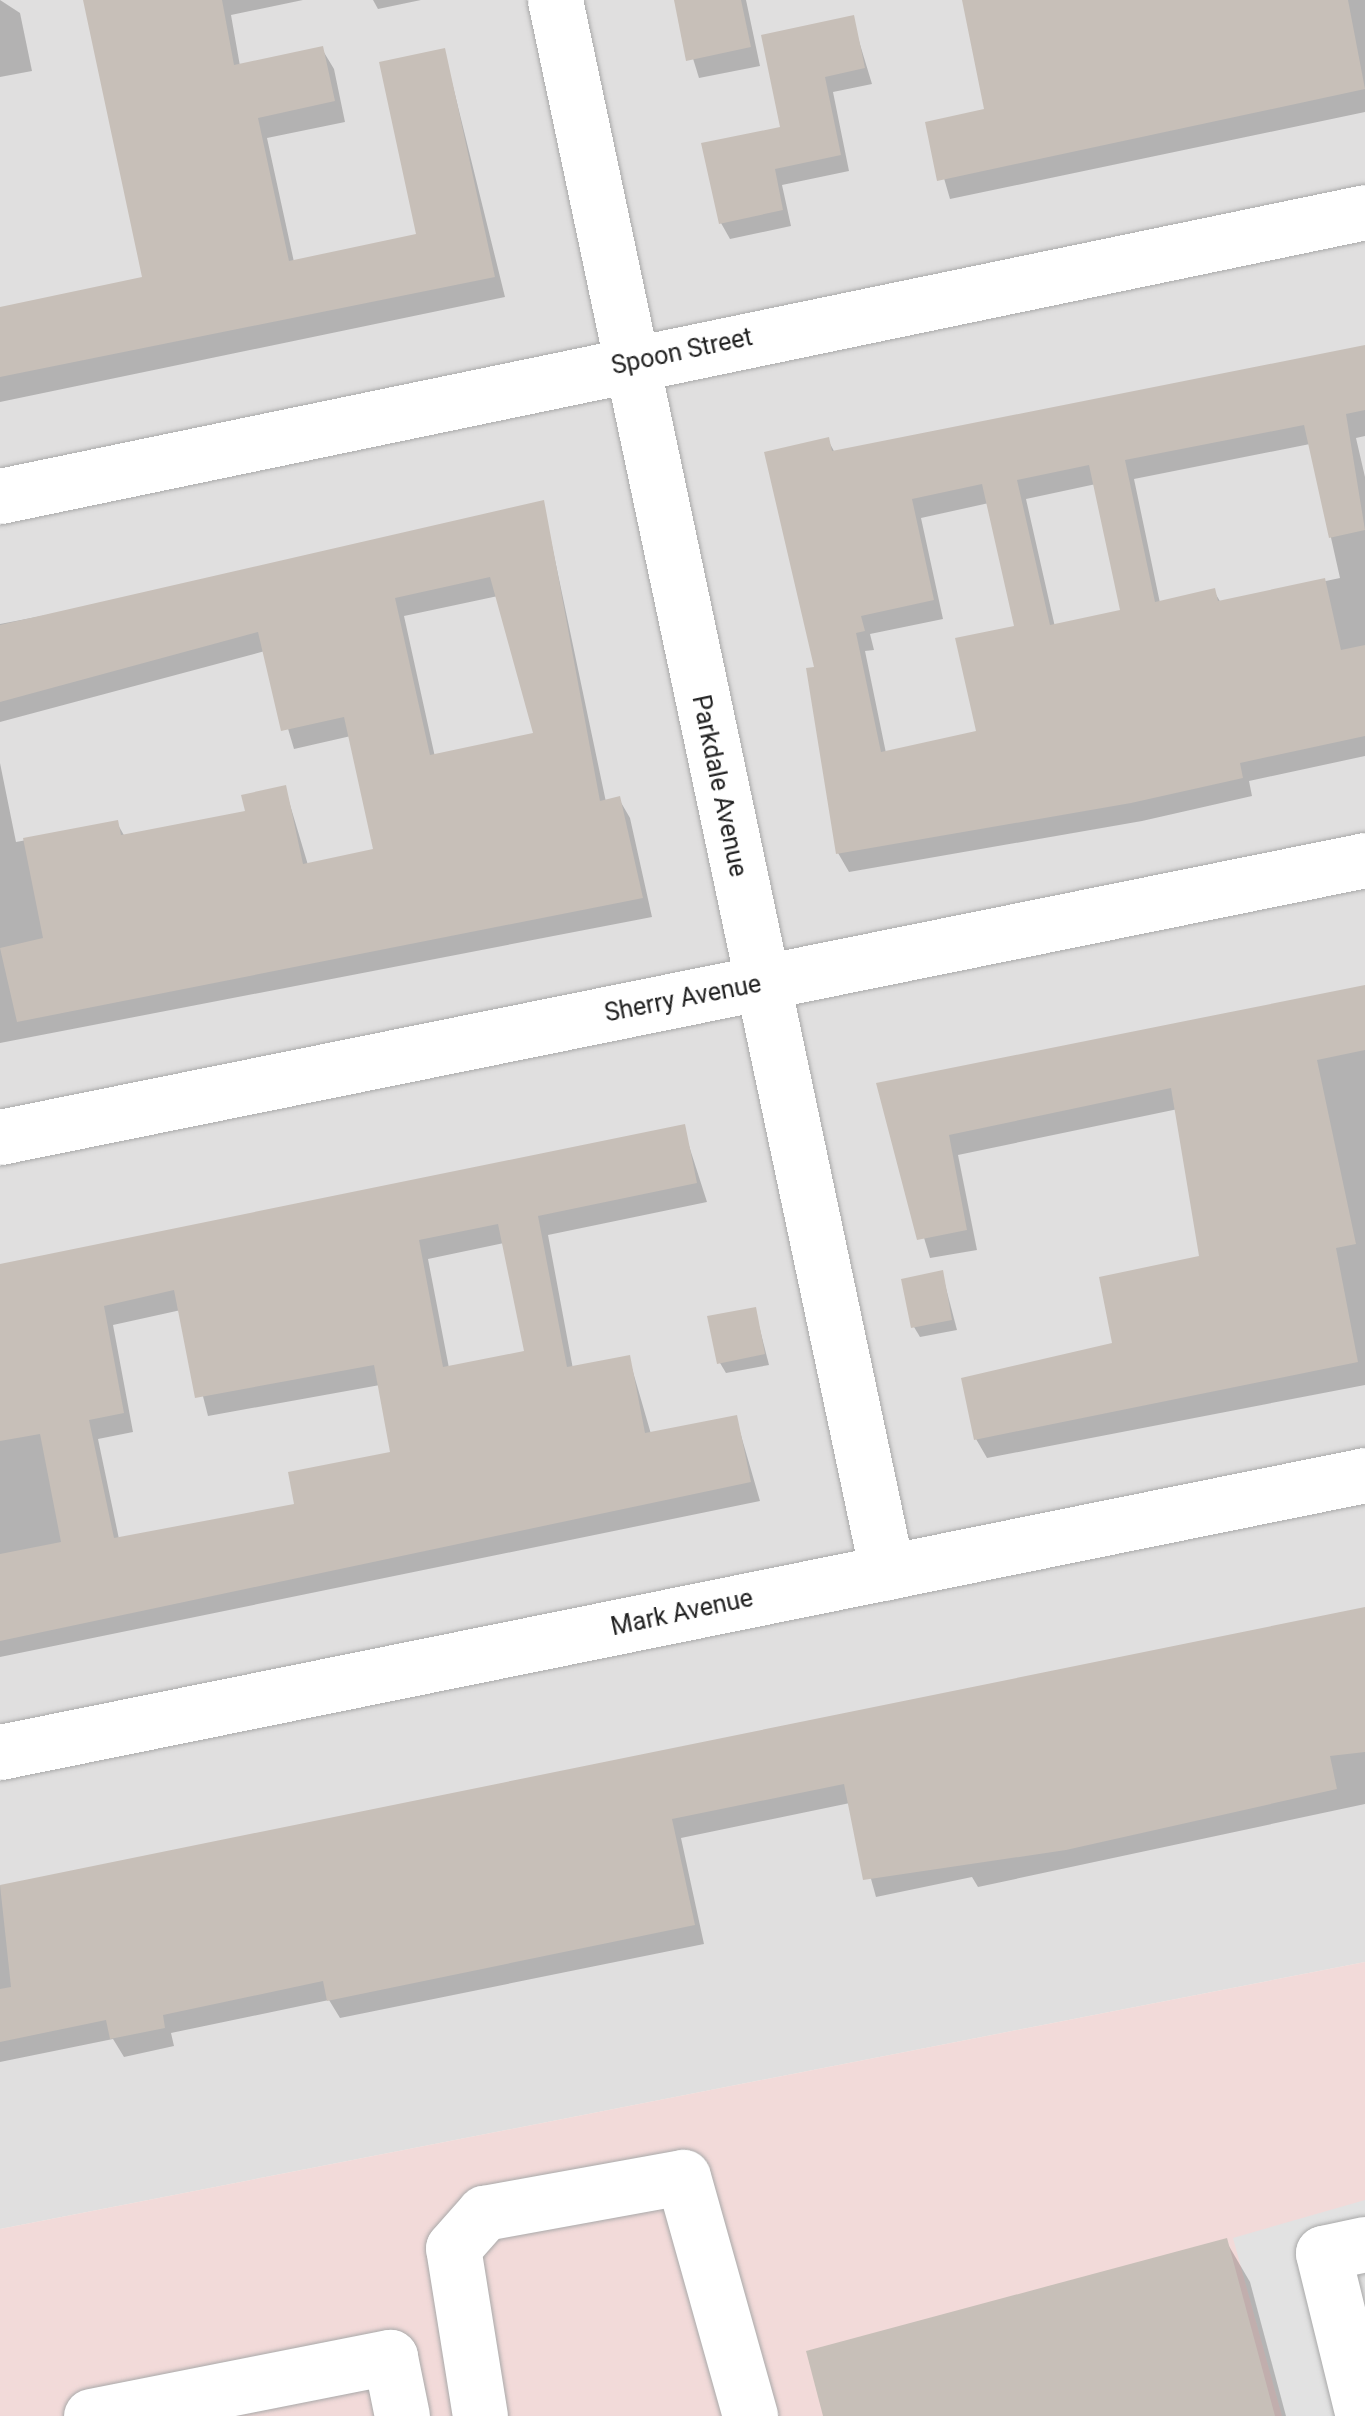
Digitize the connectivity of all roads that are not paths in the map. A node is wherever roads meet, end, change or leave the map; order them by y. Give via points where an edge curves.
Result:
1 (555, 0) edge
2 (1365, 212) edge
3 (631, 362) junction
4 (0, 496) edge
5 (1365, 860) edge
6 (760, 984) junction
7 (0, 1137) edge
8 (1365, 1475) edge
9 (887, 1572) junction
10 (0, 1752) edge
11 (1365, 2244) edge
12 (91, 2416) edge
13 (402, 2416) edge
14 (480, 2416) edge
15 (750, 2416) edge
16 (1363, 2416) edge

1 - 3 street, Parkdale Avenue
2 - 3 street, Spoon Street
3 - 4 street, Spoon Street
3 - 6 street, Parkdale Avenue
5 - 6 street, Sherry Avenue
6 - 7 street, Sherry Avenue
6 - 9 street, Parkdale Avenue
8 - 9 street, Mark Avenue
9 - 10 street, Mark Avenue
11 - 16 street via 1323,2253
12 - 13 street via 390,2357
14 - 15 street via 453,2248 484,2212 683,2178

